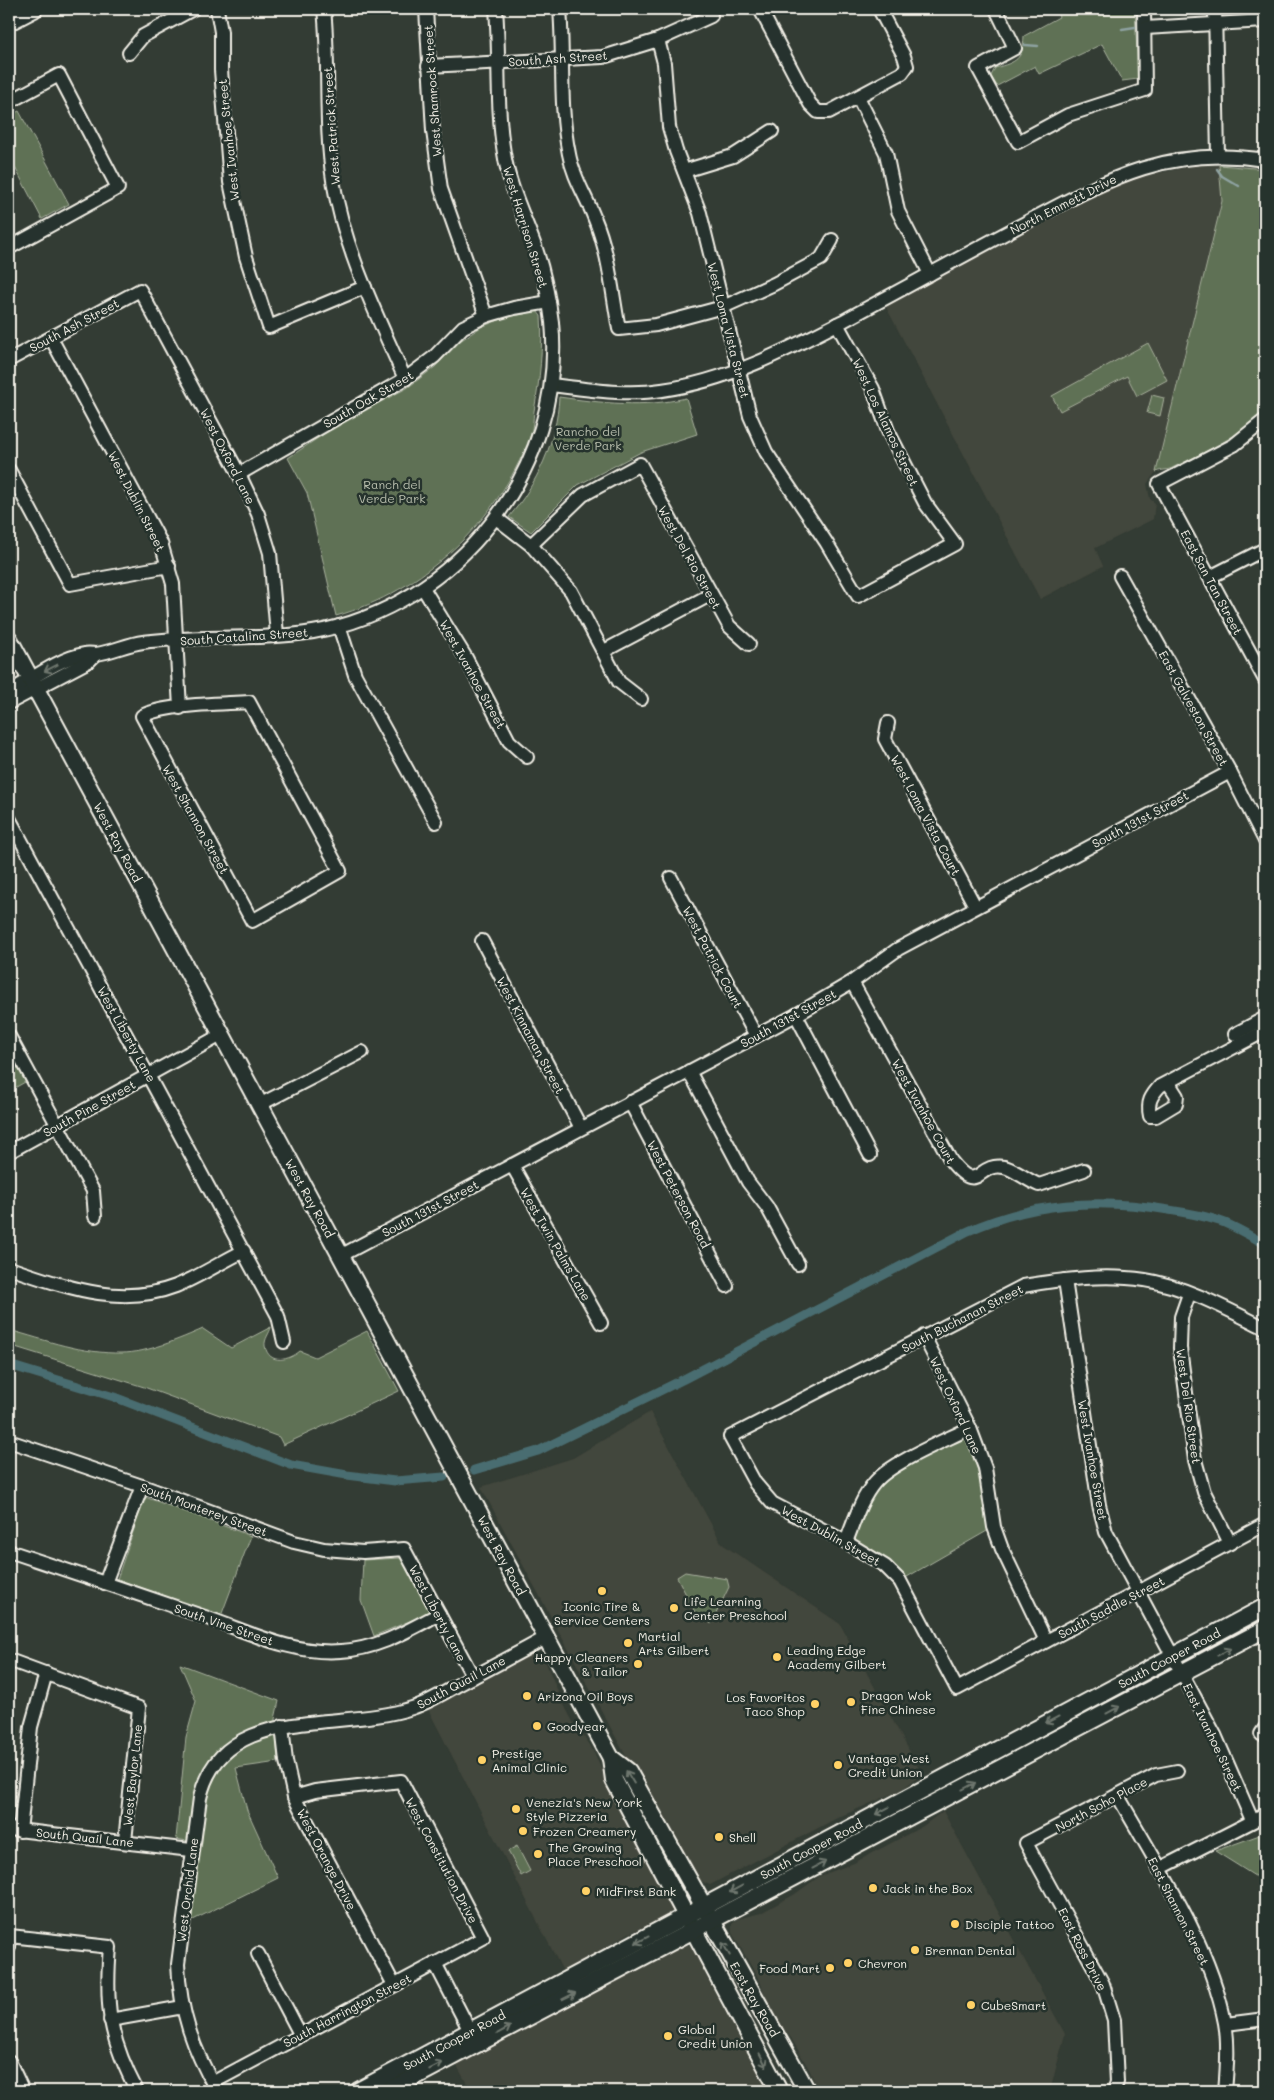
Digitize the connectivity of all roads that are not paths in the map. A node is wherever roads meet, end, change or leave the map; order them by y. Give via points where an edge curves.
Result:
1 (34, 9) edge
2 (194, 9) edge
3 (217, 9) edge
4 (324, 9) edge
5 (426, 9) edge
6 (496, 9) edge
7 (560, 9) edge
8 (760, 9) edge
9 (879, 9) edge
10 (996, 9) edge
11 (1144, 9) edge
12 (1215, 9) edge
13 (711, 16) dead end
14 (1265, 20) edge
15 (9, 22) edge
16 (1216, 24) junction
17 (1145, 28) junction
18 (658, 40) junction
19 (129, 53) dead end
20 (562, 60) junction
21 (499, 62) junction
22 (428, 66) junction
23 (11, 96) edge
24 (858, 97) junction
25 (772, 131) dead end
26 (1218, 156) junction
27 (1265, 160) edge
28 (684, 171) junction
29 (832, 240) dead end
30 (9, 248) edge
31 (930, 274) junction
32 (365, 287) junction
33 (140, 290) joint
34 (549, 302) junction
35 (723, 307) junction
36 (486, 316) junction
37 (837, 324) junction
38 (51, 338) junction
39 (9, 360) edge
40 (738, 370) junction
41 (405, 380) junction
42 (551, 385) junction
43 (1265, 420) edge
44 (9, 470) edge
45 (239, 474) junction
46 (496, 518) junction
47 (531, 545) junction
48 (1265, 549) edge
49 (169, 566) junction
50 (1120, 576) dead end
51 (1210, 577) junction
52 (423, 588) junction
53 (710, 595) junction
54 (858, 596) joint
55 (339, 626) junction
56 (277, 635) junction
57 (9, 639) edge
58 (176, 640) junction
59 (748, 644) dead end
60 (604, 651) junction
61 (1265, 680) edge
62 (33, 684) junction
63 (9, 692) edge
64 (641, 699) dead end
65 (9, 703) edge
66 (180, 708) junction
67 (888, 724) dead end
68 (527, 757) dead end
69 (1230, 772) junction
70 (9, 818) edge
71 (436, 822) dead end
72 (1265, 841) edge
73 (671, 878) dead end
74 (975, 906) junction
75 (482, 941) dead end
76 (852, 982) junction
77 (796, 1015) junction
78 (1265, 1018) edge
79 (1265, 1030) edge
80 (1235, 1034) dead end
81 (221, 1035) junction
82 (9, 1036) edge
83 (756, 1036) junction
84 (362, 1052) dead end
85 (689, 1071) junction
86 (149, 1074) junction
87 (1168, 1082) dead end
88 (630, 1102) junction
89 (259, 1105) junction
90 (57, 1125) junction
91 (581, 1128) junction
92 (9, 1152) edge
93 (870, 1154) dead end
94 (512, 1165) junction
95 (1084, 1170) dead end
96 (94, 1216) dead end
97 (244, 1250) junction
98 (342, 1256) junction
99 (798, 1264) dead end
100 (9, 1268) edge
101 (1065, 1280) junction
102 (727, 1286) dead end
103 (1189, 1294) junction
104 (601, 1323) dead end
105 (1265, 1328) edge
106 (924, 1336) junction
107 (284, 1342) dead end
108 (970, 1428) junction
109 (730, 1437) joint
110 (9, 1441) edge
111 (142, 1486) junction
112 (1265, 1524) edge
113 (846, 1542) junction
114 (1230, 1543) junction
115 (404, 1549) joint
116 (9, 1550) edge
117 (105, 1583) junction
118 (1139, 1592) junction
119 (1265, 1606) edge
120 (439, 1614) junction
121 (1265, 1629) edge
122 (547, 1637) junction
123 (1046, 1641) junction
124 (1172, 1656) junction
125 (9, 1660) edge
126 (46, 1673) junction
127 (1182, 1674) junction
128 (473, 1677) junction
129 (957, 1689) joint
130 (282, 1726) junction
131 (612, 1758) junction
132 (1177, 1771) dead end
133 (917, 1792) junction
134 (1118, 1796) junction
135 (294, 1797) junction
136 (926, 1808) junction
137 (1265, 1815) edge
138 (1252, 1820) junction
139 (14, 1830) edge
140 (125, 1841) junction
141 (1026, 1843) joint
142 (191, 1850) junction
143 (1159, 1868) junction
144 (703, 1907) junction
145 (685, 1917) junction
146 (711, 1922) junction
147 (693, 1932) junction
148 (483, 1938) joint
149 (9, 1941) edge
150 (258, 1954) dead end
151 (435, 1964) junction
152 (394, 1985) junction
153 (182, 2007) junction
154 (1265, 2019) edge
155 (110, 2020) junction
156 (1226, 2024) junction
157 (300, 2034) junction
158 (473, 2038) junction
159 (9, 2061) edge
160 (12, 2079) edge
161 (215, 2087) edge
162 (23, 2091) edge
163 (137, 2091) edge
164 (358, 2091) edge
165 (388, 2091) edge
166 (779, 2091) edge
167 (807, 2091) edge
168 (1114, 2091) edge
169 (1225, 2091) edge

1 - 15 main road
2 - 19 street via 143,36
3 - 32 street, West Ivanhoe Street via 222,32 221,70 230,182 254,288 269,327
4 - 32 street, West Patrick Street via 333,179 342,221
5 - 22 street, West Shamrock Street
6 - 21 street, West Harrison Street
7 - 20 street
8 - 24 street via 810,104 818,112 829,112
9 - 24 street via 907,66 902,73
10 - 17 street via 1015,48 978,68 1018,142 1068,115 1145,90
11 - 17 street
12 - 16 street
13 - 18 street, South Ash Street
14 - 16 street
16 - 17 street
16 - 26 street
18 - 20 street, South Ash Street via 603,57
18 - 28 street, West Loma Vista Street via 664,63 669,127
20 - 21 street, South Ash Street
20 - 35 street via 569,154 605,252 619,329 656,325
21 - 22 street, South Ash Street
21 - 34 street, West Harrison Street via 504,153 520,213 536,249
22 - 36 street, West Shamrock Street via 432,130 441,189
23 - 30 street via 58,75 118,188
24 - 31 street via 886,153 898,211
25 - 28 street via 733,156
26 - 27 street, North Emmett Drive
26 - 31 street, North Emmett Drive via 1168,161 1118,175
28 - 35 street, West Loma Vista Street via 700,213
29 - 35 street via 821,259
31 - 37 street, North Emmett Drive
32 - 41 street, West Patrick Street
33 - 38 street, South Ash Street
33 - 45 street, West Oxford Lane
34 - 36 street, South Oak Street
34 - 42 street, West Harrison Street via 553,340
35 - 40 street, West Loma Vista Street
36 - 41 street, South Oak Street via 464,327
37 - 40 street via 775,356
37 - 54 street, West Los Alamos Street via 872,389 888,430 925,503 955,544
38 - 39 street, South Ash Street
38 - 49 street, West Dublin Street via 161,544
40 - 42 street via 686,386 644,392
40 - 54 street, West Loma Vista Street via 750,416 766,452
41 - 45 street, South Oak Street
42 - 46 street, South Catalina Street via 529,459
43 - 51 street, East San Tan Street via 1234,444 1159,484
44 - 49 street via 70,584
45 - 56 street, West Oxford Lane via 258,514 270,553
46 - 47 street
46 - 52 street, South Catalina Street via 444,574
47 - 53 street, West Del Rio Street via 583,495 640,464
47 - 60 street via 571,591
48 - 51 street
49 - 58 street, West Dublin Street
50 - 69 street, East Galveston Street
51 - 61 street, East San Tan Street
52 - 55 street, South Catalina Street via 388,607
52 - 68 street, West Ivanhoe Street via 466,658 509,741
53 - 59 street, West Del Rio Street via 728,626
53 - 60 street
55 - 56 street, South Catalina Street
55 - 71 street via 355,674
56 - 58 street, South Catalina Street
57 - 62 main road, West Ray Road
58 - 62 street, South Catalina Street via 141,642 96,654 89,661
58 - 66 street, West Dublin Street
60 - 64 street via 619,682
62 - 63 street, South Catalina Street
62 - 65 street, South Catalina Street
62 - 81 main road, West Ray Road
66 - 66 street, West Shannon Street via 142,716 252,921 340,871 249,702
67 - 74 street, West Loma Vista Court via 885,739
69 - 72 street, East Galveston Street
69 - 74 street, South 131st Street
70 - 86 street, West Liberty Lane
73 - 83 street, West Patrick Court
74 - 76 street, South 131st Street via 898,949
75 - 91 street, West Kinnaman Street
76 - 77 street, South 131st Street
76 - 95 street, West Ivanhoe Court via 951,1161 962,1175 974,1178 993,1167 1002,1167 1039,1185
77 - 83 street, South 131st Street
77 - 93 street
78 - 80 street
79 - 87 street
81 - 86 street, South Pine Street
81 - 89 main road, West Ray Road
82 - 90 street
83 - 85 street, South 131st Street
84 - 89 street
85 - 88 street, South 131st Street
85 - 99 street via 748,1182 767,1207
86 - 90 street, South Pine Street
86 - 97 street, West Liberty Lane
88 - 91 street, South 131st Street
88 - 102 street, West Peterson Road
89 - 98 main road, West Ray Road
90 - 92 street, South Pine Street
90 - 96 street via 93,1191
91 - 94 street, South 131st Street
94 - 98 street, South 131st Street
94 - 104 street, West Twin Palms Lane
97 - 100 street via 176,1286 130,1296 78,1291
97 - 107 street, West Liberty Lane via 278,1316
98 - 122 main road, West Ray Road
101 - 103 street, South Buchanan Street via 1105,1277 1146,1280
101 - 106 street, South Buchanan Street via 1023,1286
101 - 118 street, West Ivanhoe Street via 1099,1505 1106,1532
103 - 105 street, South Buchanan Street
103 - 114 street, West Del Rio Street via 1181,1317 1180,1348 1195,1460 1204,1492
106 - 108 street, West Oxford Lane
106 - 109 street, South Buchanan Street
108 - 113 street via 888,1471 875,1482
108 - 123 street, West Oxford Lane via 985,1468 994,1527
109 - 113 street, West Dublin Street via 755,1483 772,1503
110 - 111 street, South Monterey Street
111 - 115 street, South Monterey Street via 294,1542 324,1549 363,1552
111 - 117 street
112 - 114 street, South Saddle Street
113 - 129 street, West Dublin Street via 885,1566 900,1580
114 - 118 street, South Saddle Street
115 - 120 street, West Liberty Lane
116 - 117 street, South Vine Street
117 - 120 street, South Vine Street via 268,1641 311,1651 341,1651 389,1642
118 - 123 street, South Saddle Street
118 - 124 street, West Ivanhoe Street
119 - 124 main road, South Cooper Road
120 - 128 street, West Liberty Lane
127 -> 121 main road, South Cooper Road
122 - 128 street, South Quail Lane
122 - 131 main road, West Ray Road
123 - 129 street, South Saddle Street
124 - 127 street, East Ivanhoe Street
124 -> 133 main road, South Cooper Road
125 - 126 street
126 - 139 street via 31,1727
126 - 140 street, West Baylor Lane via 140,1708
136 -> 127 main road, South Cooper Road
127 - 138 street, East Ivanhoe Street via 1215,1735
128 - 130 street, South Quail Lane via 411,1709 378,1716
130 - 135 street, West Orange Drive
130 - 142 street, West Orchid Lane via 243,1740 215,1764 202,1785
144 -> 131 main road, West Ray Road via 628,1771
131 - 145 main road, West Ray Road via 614,1780
132 - 134 street, North Soho Place via 1156,1775
133 - 136 main road
133 -> 144 main road, South Cooper Road
134 - 141 street, North Soho Place
134 - 143 street, East Shannon Street
135 - 148 street, West Constitution Drive via 315,1791 401,1781
135 - 152 street, West Orange Drive
146 -> 136 main road, South Cooper Road
137 - 138 street
138 - 143 street
139 - 140 street, South Quail Lane
140 - 142 street, South Quail Lane
141 - 168 street, East Ross Drive via 1103,1984 1114,2020 1117,2073
142 - 153 street, West Orchid Lane via 178,1964
143 - 156 street, East Shannon Street via 1214,1978
144 - 145 main road, South Cooper Road
144 - 146 main road, East Ray Road
145 - 147 main road, West Ray Road
145 -> 158 main road, South Cooper Road
146 - 147 main road, South Cooper Road
167 -> 146 main road, East Ray Road
158 -> 147 main road, South Cooper Road
147 -> 166 main road, East Ray Road
148 - 151 street, South Harrington Street
149 - 155 street via 110,1947 107,1985
150 - 157 street
151 - 152 street, South Harrington Street
151 - 158 street
152 - 157 street, South Harrington Street
153 - 155 street
153 - 161 street, West Orchid Lane via 194,2047
154 - 156 street
155 - 163 street via 123,2066
156 - 169 street, East Shannon Street
157 - 161 street, South Harrington Street
158 - 164 main road, South Cooper Road
165 -> 158 main road, South Cooper Road
159 - 160 street
160 - 162 street

